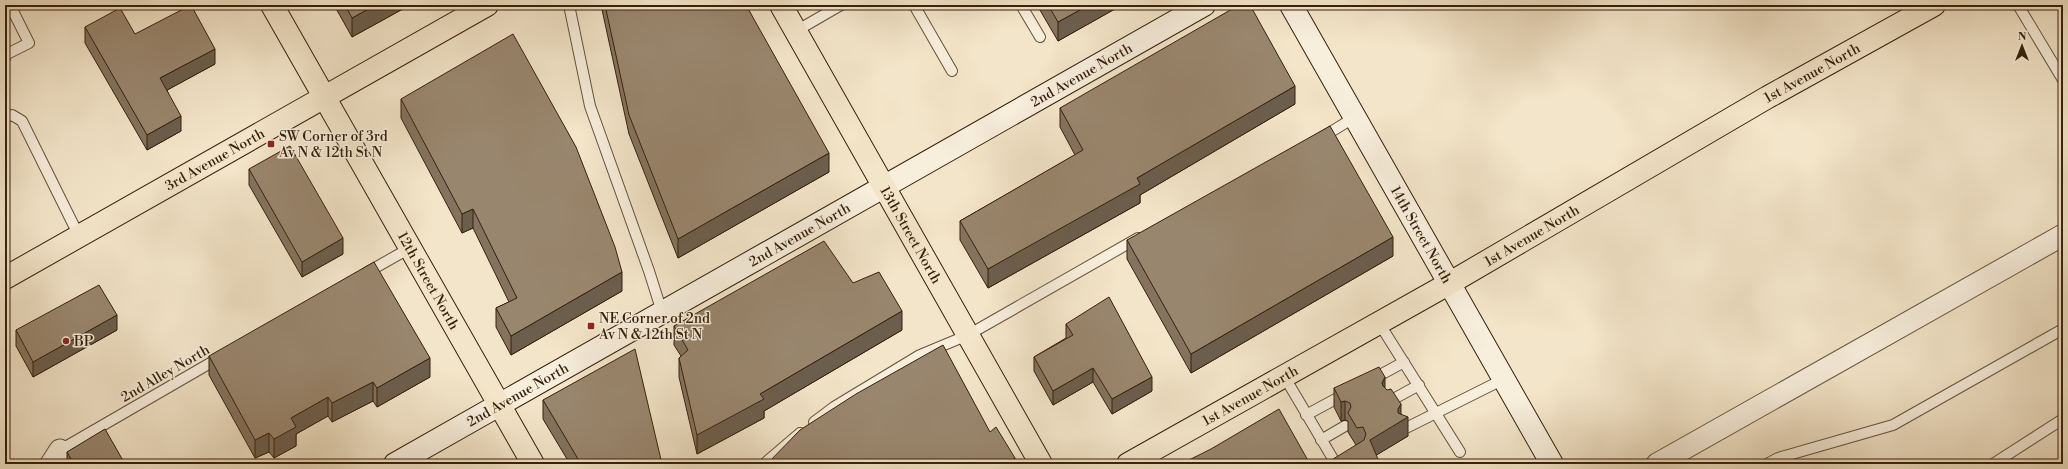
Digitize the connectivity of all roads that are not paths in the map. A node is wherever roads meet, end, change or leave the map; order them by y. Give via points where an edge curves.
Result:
1 (10, 5) edge
2 (272, 5) edge
3 (487, 5) edge
4 (569, 5) edge
5 (781, 5) edge
6 (841, 5) edge
7 (914, 5) edge
8 (1021, 5) edge
9 (1204, 5) edge
10 (1290, 5) edge
11 (1934, 5) edge
12 (2018, 5) edge
13 (796, 31) junction
14 (1040, 37) dead end
15 (5, 58) edge
16 (952, 71) dead end
17 (2063, 80) edge
18 (324, 97) junction
19 (8, 116) edge
20 (1355, 117) junction
21 (1315, 142) edge
22 (884, 186) junction
23 (1144, 234) edge
24 (2063, 235) edge
25 (79, 236) junction
26 (410, 248) junction
27 (5, 278) edge
28 (355, 280) edge
29 (1450, 284) junction
30 (662, 312) junction
31 (1379, 323) junction
32 (2063, 329) edge
33 (968, 335) junction
34 (231, 351) edge
35 (1404, 362) junction
36 (1284, 376) junction
37 (1504, 379) junction
38 (1419, 385) junction
39 (1388, 402) edge
40 (499, 405) junction
41 (1436, 413) junction
42 (1306, 415) junction
43 (2063, 419) edge
44 (1345, 426) dead end
45 (1404, 429) edge
46 (1321, 440) junction
47 (1460, 452) dead end
48 (55, 457) edge
49 (1348, 458) edge
50 (395, 464) edge
51 (533, 464) edge
52 (764, 464) edge
53 (1041, 464) edge
54 (1128, 464) edge
55 (1336, 464) edge
56 (1552, 464) edge
57 (1657, 464) edge
58 (1767, 464) edge
59 (1993, 464) edge

1 - 15 lane via 30,43 7,54
2 - 18 main road, 12th Street North
3 - 18 main road, 3rd Avenue North
4 - 30 lane via 590,106
5 - 13 main road, 13th Street North
6 - 13 lane
7 - 16 lane
8 - 14 lane
9 - 22 main road, 2nd Avenue North
10 - 20 main road, 14th Street North
11 - 29 main road, 1st Avenue North via 1768,97
12 - 17 lane
13 - 22 main road, 13th Street North
18 - 25 main road, 3rd Avenue North
18 - 26 main road, 12th Street North
19 - 25 lane via 22,121
20 - 21 lane
20 - 29 main road, 14th Street North
22 - 30 main road, 2nd Avenue North
22 - 33 main road, 13th Street North
23 - 33 lane
24 - 57 street
25 - 27 main road, 3rd Avenue North
26 - 28 lane
26 - 40 main road, 12th Street North
29 - 31 main road, 1st Avenue North
29 - 37 main road, 14th Street North
30 - 40 main road, 2nd Avenue North
31 - 35 lane
31 - 36 main road, 1st Avenue North
32 - 58 lane via 1894,425 1778,458
33 - 52 lane via 920,355 834,407
33 - 53 main road, 13th Street North
34 - 48 lane, 2nd Alley North
35 - 38 lane
35 - 42 lane
36 - 42 lane
36 - 54 main road, 1st Avenue North
37 - 41 lane
37 - 56 main road, 14th Street North
38 - 39 lane
38 - 41 lane
40 - 50 main road, 2nd Avenue North
40 - 51 main road, 12th Street North
41 - 45 lane
41 - 47 lane
42 - 46 lane
43 - 59 lane
44 - 46 lane
46 - 55 lane
49 - 55 lane

